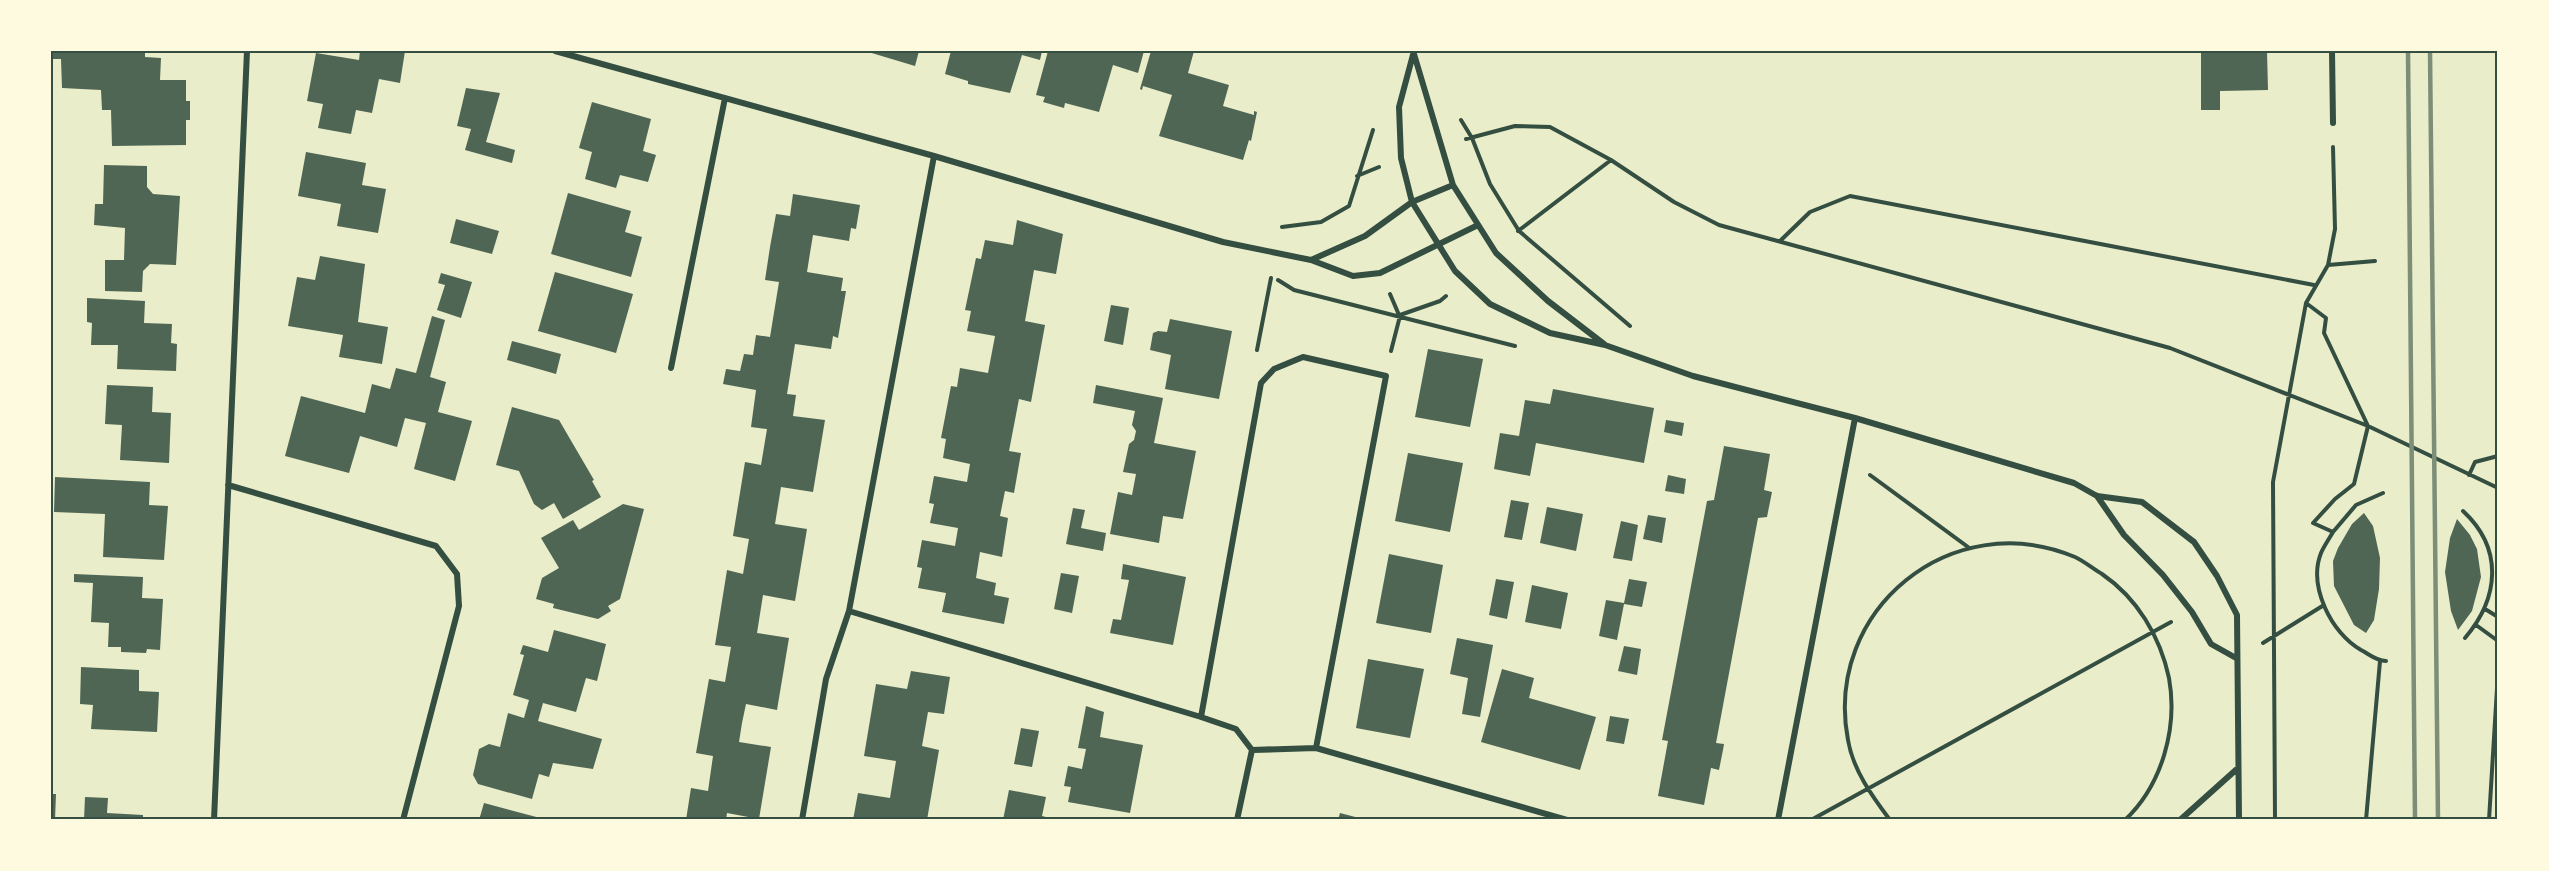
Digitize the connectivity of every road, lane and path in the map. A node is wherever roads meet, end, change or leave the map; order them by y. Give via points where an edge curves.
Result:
1 (247, 51) edge
2 (555, 51) edge
3 (2332, 51) edge
4 (1414, 52) edge
5 (725, 98) junction
6 (2332, 123) joint
7 (934, 156) junction
8 (1611, 160) junction
9 (1357, 176) dead end
10 (1453, 185) junction
11 (1412, 202) junction
12 (1478, 225) junction
13 (1275, 229) dead end
14 (1519, 231) junction
15 (1780, 241) junction
16 (1439, 245) junction
17 (1311, 260) junction
18 (2375, 261) dead end
19 (2328, 265) junction
20 (2314, 285) junction
21 (2306, 303) junction
22 (1400, 316) junction
23 (1632, 327) dead end
24 (1605, 345) junction
25 (1526, 346) dead end
26 (671, 368) dead end
27 (1386, 376) junction
28 (1261, 383) junction
29 (1855, 418) junction
30 (2368, 426) junction
31 (2498, 456) edge
32 (1847, 459) junction
33 (2469, 475) junction
34 (228, 485) junction
35 (2498, 488) edge
36 (2383, 493) dead end
37 (2097, 496) junction
38 (2463, 510) dead end
39 (2333, 532) junction
40 (1969, 547) junction
41 (2324, 605) junction
42 (2485, 609) junction
43 (849, 611) junction
44 (2192, 612) junction
45 (2498, 617) edge
46 (2476, 625) junction
47 (2154, 631) junction
48 (2275, 637) junction
49 (2465, 638) dead end
50 (2498, 641) edge
51 (2236, 658) junction
52 (2380, 661) junction
53 (2386, 661) dead end
54 (2498, 672) edge
55 (1201, 717) junction
56 (1316, 748) junction
57 (1252, 750) junction
58 (2238, 768) junction
59 (1866, 788) junction
60 (214, 820) edge
61 (403, 820) edge
62 (802, 820) edge
63 (1237, 820) edge
64 (1567, 820) edge
65 (1778, 820) edge
66 (1811, 820) edge
67 (1890, 820) edge
68 (2125, 820) edge
69 (2180, 820) edge
70 (2239, 820) edge
71 (2275, 820) edge
72 (2366, 820) edge
73 (2489, 820) edge

1 - 34 street
2 - 5 street
3 - 6 street
4 - 10 street
4 - 11 street via 1399,107 1401,158
5 - 7 street
5 - 26 street
6 - 19 path via 2335,229
7 - 17 street via 1223,242
7 - 43 street
8 - 14 path
8 - 14 path via 1550,127 1515,126 1472,138 1490,184
8 - 15 path via 1674,202 1719,225
9 - 13 path via 1349,206 1321,222
10 - 11 street
10 - 12 street
11 - 16 street
11 - 17 street via 1365,236
12 - 16 street
12 - 24 street via 1496,253 1548,301
14 - 23 path
15 - 20 path via 1810,212 1850,196
15 - 30 path via 2170,348
16 - 17 street via 1380,273 1353,276
16 - 24 street via 1463,280 1490,304 1550,333
18 - 19 path
19 - 20 path
20 - 21 path
21 - 30 path via 2326,318 2324,333
21 - 48 path via 2273,482
22 - 25 path
22 - 27 path
22 - 28 path via 1293,290 1272,276 1255,357
24 - 29 street via 1693,376
27 - 28 street via 1303,357 1274,369
27 - 56 street
28 - 55 street
29 - 32 street
29 - 37 street via 2074,483
30 - 33 path
30 - 39 path via 2354,484 2313,523
31 - 33 path via 2475,462
32 - 40 path
32 - 65 street
33 - 35 path
34 - 60 street
34 - 61 street via 436,546 457,574 459,606
36 - 39 path via 2356,505
37 - 44 street via 2124,535 2163,574
37 - 51 street via 2142,502 2194,542 2237,615
38 - 42 path via 2487,544 2493,586
39 - 41 path via 2320,554 2319,591
40 - 47 path via 2024,543 2076,557 2121,587
40 - 59 path via 1922,566 1884,599 1857,641 1845,691 1847,731
41 - 48 path
41 - 52 path via 2345,638
42 - 45 path
42 - 46 path
43 - 55 street
43 - 62 street via 826,679
44 - 47 path
44 - 51 street via 2211,644
46 - 49 path
46 - 50 path
47 - 59 path
47 - 68 path via 2171,692 2171,724 2164,756 2151,786
48 - 51 path
48 - 71 path
51 - 58 street
52 - 53 path
52 - 72 path
54 - 73 path
55 - 57 street via 1236,729
56 - 57 street
56 - 64 street
57 - 63 street
58 - 69 street
58 - 70 street
59 - 66 path
59 - 67 path

